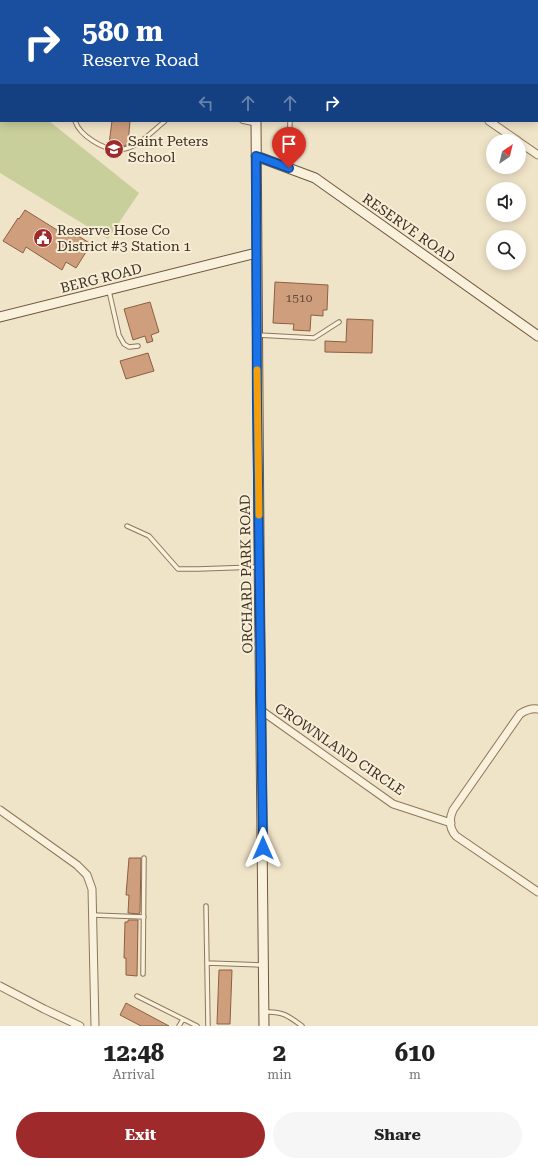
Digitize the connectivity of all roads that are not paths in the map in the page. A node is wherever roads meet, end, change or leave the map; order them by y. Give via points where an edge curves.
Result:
1 (76, 122) edge
2 (164, 122) edge
3 (256, 122) edge
4 (290, 122) edge
5 (491, 122) edge
6 (508, 134) edge
7 (526, 147) edge
8 (538, 155) edge
9 (256, 156) junction
10 (289, 168) junction
11 (256, 253) junction
12 (109, 290) junction
13 (0, 317) edge
14 (339, 322) dead end
15 (257, 335) junction
16 (538, 336) edge
17 (138, 346) dead end
18 (127, 526) dead end
19 (260, 567) junction
20 (538, 709) edge
21 (262, 711) junction
22 (0, 810) edge
23 (450, 823) junction
24 (144, 858) dead end
25 (538, 892) edge
26 (206, 906) dead end
27 (93, 915) junction
28 (144, 917) junction
29 (207, 963) junction
30 (264, 965) junction
31 (143, 974) dead end
32 (0, 986) edge
33 (137, 996) dead end
34 (264, 1012) junction
35 (183, 1019) junction
36 (80, 1026) edge
37 (95, 1026) edge
38 (179, 1026) edge
39 (197, 1026) edge
40 (208, 1026) edge
41 (264, 1026) edge
42 (302, 1026) edge

1 - 2 lane via 84,135 102,147 114,150 124,150 139,143
3 - 9 main road, ORCHARD PARK ROAD
4 - 10 lane
5 - 6 street
7 - 8 street
9 - 10 main road, RESERVE ROAD
9 - 11 main road, ORCHARD PARK ROAD
10 - 16 main road, RESERVE ROAD via 315,178
11 - 12 main road, BERG ROAD
11 - 15 main road, ORCHARD PARK ROAD
12 - 13 main road, BERG ROAD
12 - 17 lane via 119,335 129,347
14 - 15 lane via 314,338
15 - 19 main road, ORCHARD PARK ROAD
18 - 19 lane via 149,536 178,568
19 - 21 main road, ORCHARD PARK ROAD
20 - 23 street via 533,708 520,714 453,810
21 - 23 street, CROWNLAND CIRCLE via 393,804
21 - 30 main road, ORCHARD PARK ROAD
22 - 27 street via 82,869 92,889
23 - 25 street via 456,836
24 - 28 lane
26 - 29 lane
27 - 28 lane
27 - 37 street
28 - 31 lane
29 - 30 lane
29 - 40 lane
30 - 34 main road, ORCHARD PARK ROAD
32 - 36 street
33 - 35 lane
34 - 41 main road, ORCHARD PARK ROAD
34 - 42 lane via 276,1011 287,1015
35 - 38 lane
35 - 39 lane

